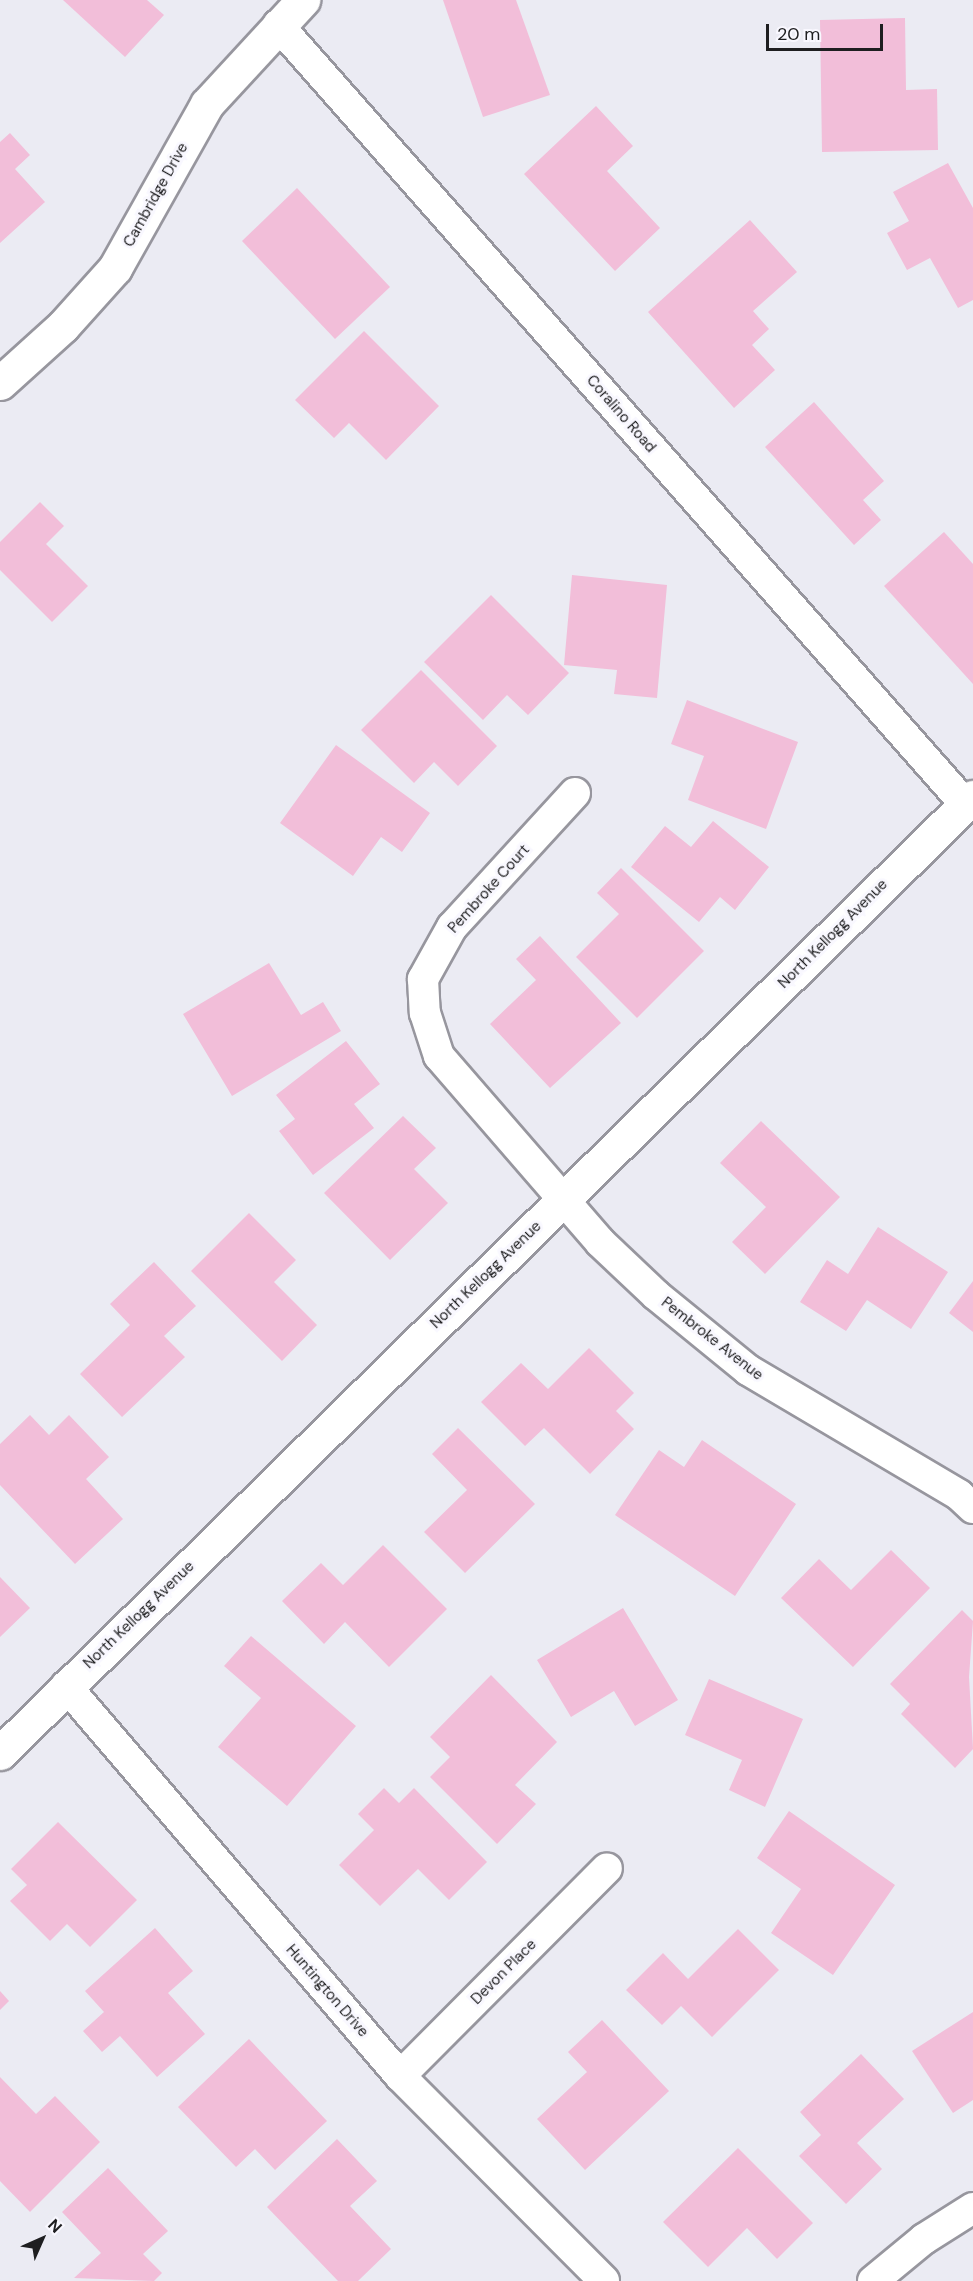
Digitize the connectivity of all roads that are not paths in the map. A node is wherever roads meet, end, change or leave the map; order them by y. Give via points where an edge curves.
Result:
1 (303, 0) edge
2 (278, 25) junction
3 (0, 383) edge
4 (575, 793) dead end
5 (969, 800) edge
6 (563, 1200) junction
7 (973, 1508) edge
8 (66, 1686) junction
9 (0, 1753) edge
10 (607, 1868) dead end
11 (400, 2076) junction
12 (973, 2208) edge
13 (604, 2281) edge
14 (873, 2281) edge

1 - 2 street, Cambridge Drive
2 - 3 street, Cambridge Drive via 207,104 115,268 63,326
2 - 5 street, Coralino Road
4 - 6 street, Pembroke Court via 452,927 423,979 425,1013 439,1056
5 - 6 street, North Kellogg Avenue
6 - 7 street, Pembroke Avenue via 656,1295 748,1370 939,1483
6 - 8 street, North Kellogg Avenue
8 - 9 street, North Kellogg Avenue
8 - 11 street, Huntington Drive
10 - 11 street, Devon Place
11 - 13 street, Huntington Drive
12 - 14 street via 924,2239

